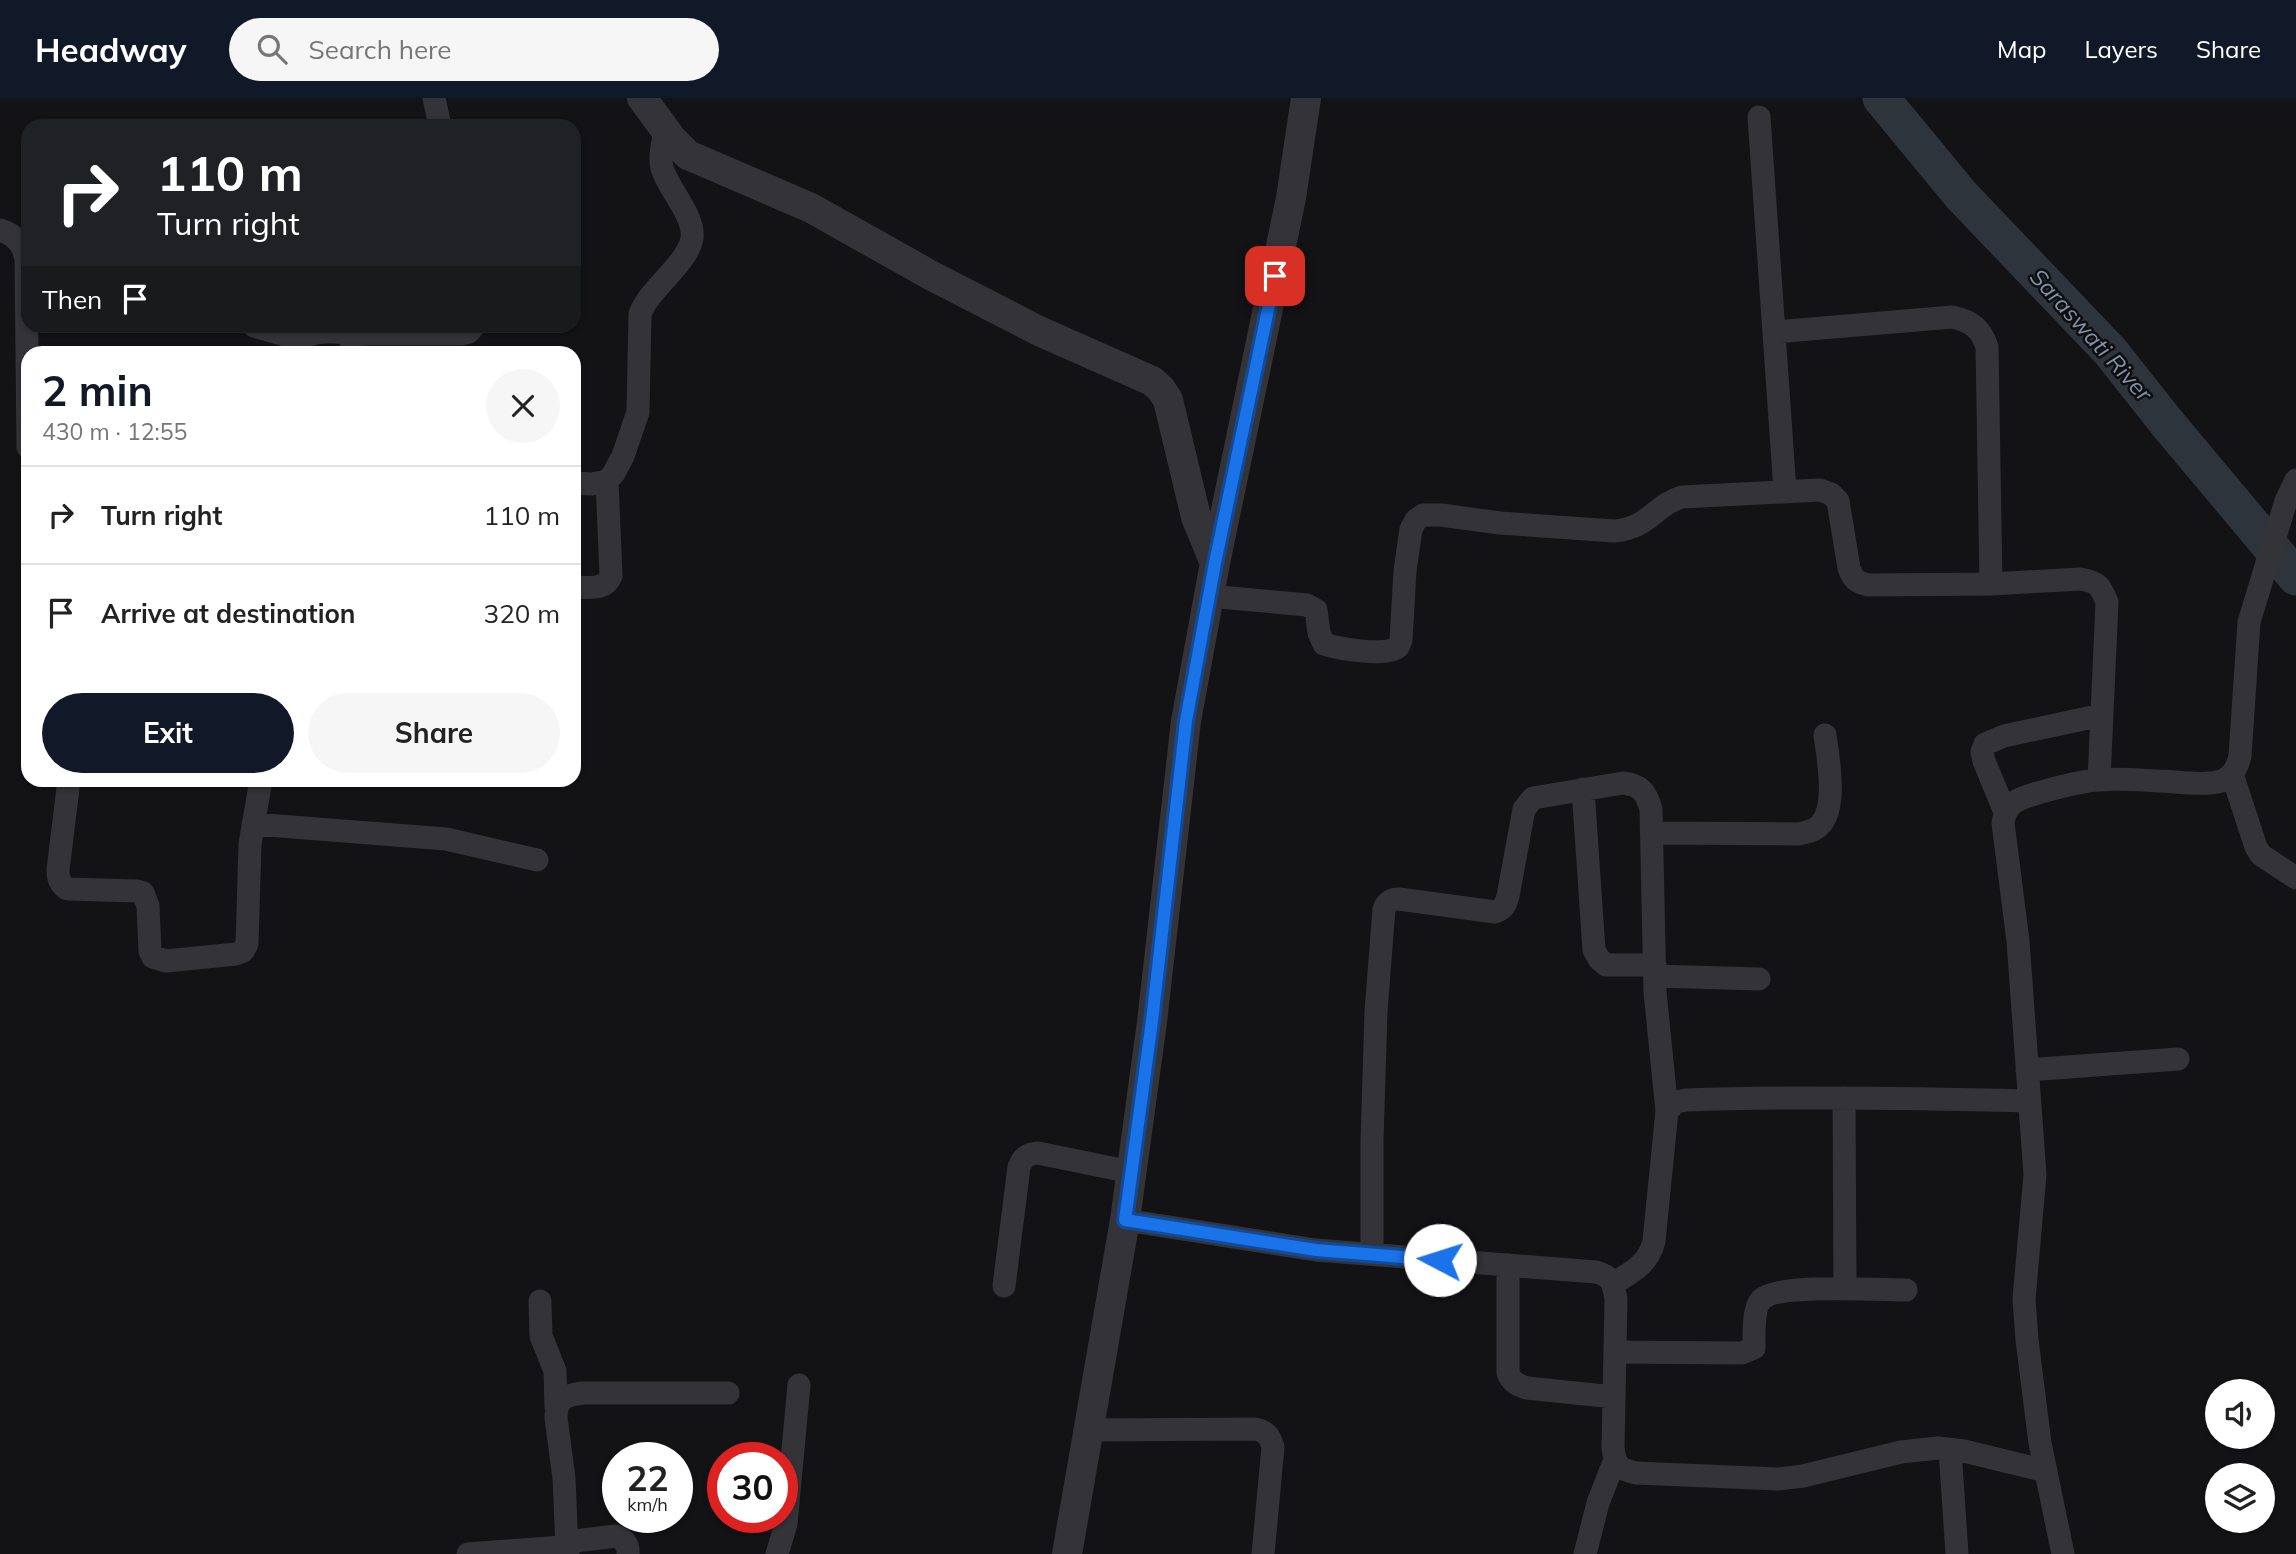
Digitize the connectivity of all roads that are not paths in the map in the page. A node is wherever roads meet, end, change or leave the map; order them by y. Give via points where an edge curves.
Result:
1 (434, 98) edge
2 (642, 98) edge
3 (1306, 98) edge
4 (1759, 117) dead end
5 (438, 119) edge
6 (665, 130) junction
7 (0, 230) edge
8 (21, 243) edge
9 (1775, 332) junction
10 (268, 333) edge
11 (318, 333) edge
12 (323, 333) edge
13 (466, 338) edge
14 (354, 344) edge
15 (295, 346) edge
16 (607, 481) junction
17 (581, 483) edge
18 (2291, 490) edge
19 (1785, 491) junction
20 (1215, 563) junction
21 (1990, 584) junction
22 (581, 587) edge
23 (1209, 596) junction
24 (2102, 715) junction
25 (1825, 735) dead end
26 (2232, 774) junction
27 (2099, 780) junction
28 (68, 787) edge
29 (260, 787) edge
30 (1583, 789) junction
31 (2005, 812) junction
32 (253, 824) junction
33 (1651, 833) junction
34 (537, 860) dead end
35 (2296, 878) edge
36 (1655, 971) junction
37 (1759, 979) dead end
38 (2178, 1059) dead end
39 (2027, 1070) junction
40 (1844, 1098) junction
41 (2029, 1101) junction
42 (1667, 1111) junction
43 (1131, 1172) junction
44 (1125, 1220) junction
45 (1372, 1254) junction
46 (1508, 1265) junction
47 (1613, 1284) junction
48 (1004, 1286) dead end
49 (1845, 1289) junction
50 (1906, 1290) dead end
51 (540, 1300) dead end
52 (1615, 1352) junction
53 (799, 1385) dead end
54 (727, 1392) dead end
55 (1614, 1396) junction
56 (556, 1408) junction
57 (1089, 1430) junction
58 (1950, 1450) junction
59 (1614, 1462) junction
60 (2046, 1471) junction
61 (567, 1549) edge
62 (468, 1554) edge
63 (628, 1554) edge
64 (777, 1554) edge
65 (1067, 1554) edge
66 (1263, 1554) edge
67 (1585, 1554) edge
68 (1958, 1554) edge
69 (2063, 1554) edge

1 - 5 street
2 - 6 street
3 - 20 street via 1291,198
4 - 9 street
6 - 16 street via 662,170 693,233 687,252 640,314 638,412 623,456
6 - 20 street via 688,155 811,208 1038,331 1152,381 1168,400 1196,517
7 - 8 street
9 - 19 street
9 - 21 street via 1952,317 1977,327 1987,347
10 - 15 street
11 - 15 street
12 - 14 street
13 - 14 street
16 - 17 street
16 - 22 street via 611,576 604,586
18 - 26 street via 2249,622 2240,756
19 - 21 street via 1820,490 1838,501 1849,568 1857,582
19 - 23 street via 1682,497 1637,526 1614,531 1423,515 1411,529 1401,640 1386,653 1324,644 1316,610 1307,605
20 - 23 street
21 - 24 street via 2080,579 2101,587 2107,602
23 - 43 street via 1186,721
24 - 27 street
24 - 31 street via 1985,744 1984,761
25 - 33 street via 1830,768 1828,805 1821,825 1812,832
26 - 27 street via 2217,783
26 - 35 street via 2256,847
27 - 31 street via 2025,797
28 - 32 street via 58,879 67,890 143,893 150,951 158,960 243,951
29 - 32 street
30 - 33 street via 1634,784 1647,796
30 - 36 street via 1594,950 1606,965
30 - 45 street via 1542,794 1527,804 1508,896 1501,909 1495,912 1399,898 1386,904 1376,1011
31 - 39 street
32 - 34 street via 446,839
33 - 36 street
36 - 37 street
36 - 42 street
38 - 39 street
39 - 41 street
40 - 41 street
40 - 42 street via 1686,1100
40 - 49 street
41 - 60 street via 2035,1175 2024,1299
42 - 47 street via 1652,1251 1643,1264
43 - 44 street
43 - 48 street via 1038,1153 1022,1159
44 - 45 street via 1316,1250
44 - 57 street
45 - 46 street
46 - 47 street via 1596,1272 1608,1276
46 - 55 street via 1510,1379 1527,1388
47 - 52 street
49 - 50 street
49 - 52 street via 1808,1289 1765,1297 1757,1307 1754,1348 1749,1351
51 - 56 street via 541,1336 555,1371
52 - 55 street
53 - 64 street via 786,1524
54 - 56 street via 583,1393 568,1395
55 - 59 street
56 - 61 street
57 - 65 street
57 - 66 street via 1264,1431 1273,1447
58 - 59 street via 1919,1449 1778,1479 1636,1473 1618,1468
58 - 60 street
58 - 68 street
59 - 67 street
60 - 69 street
61 - 62 street
61 - 63 street via 616,1536 622,1538

